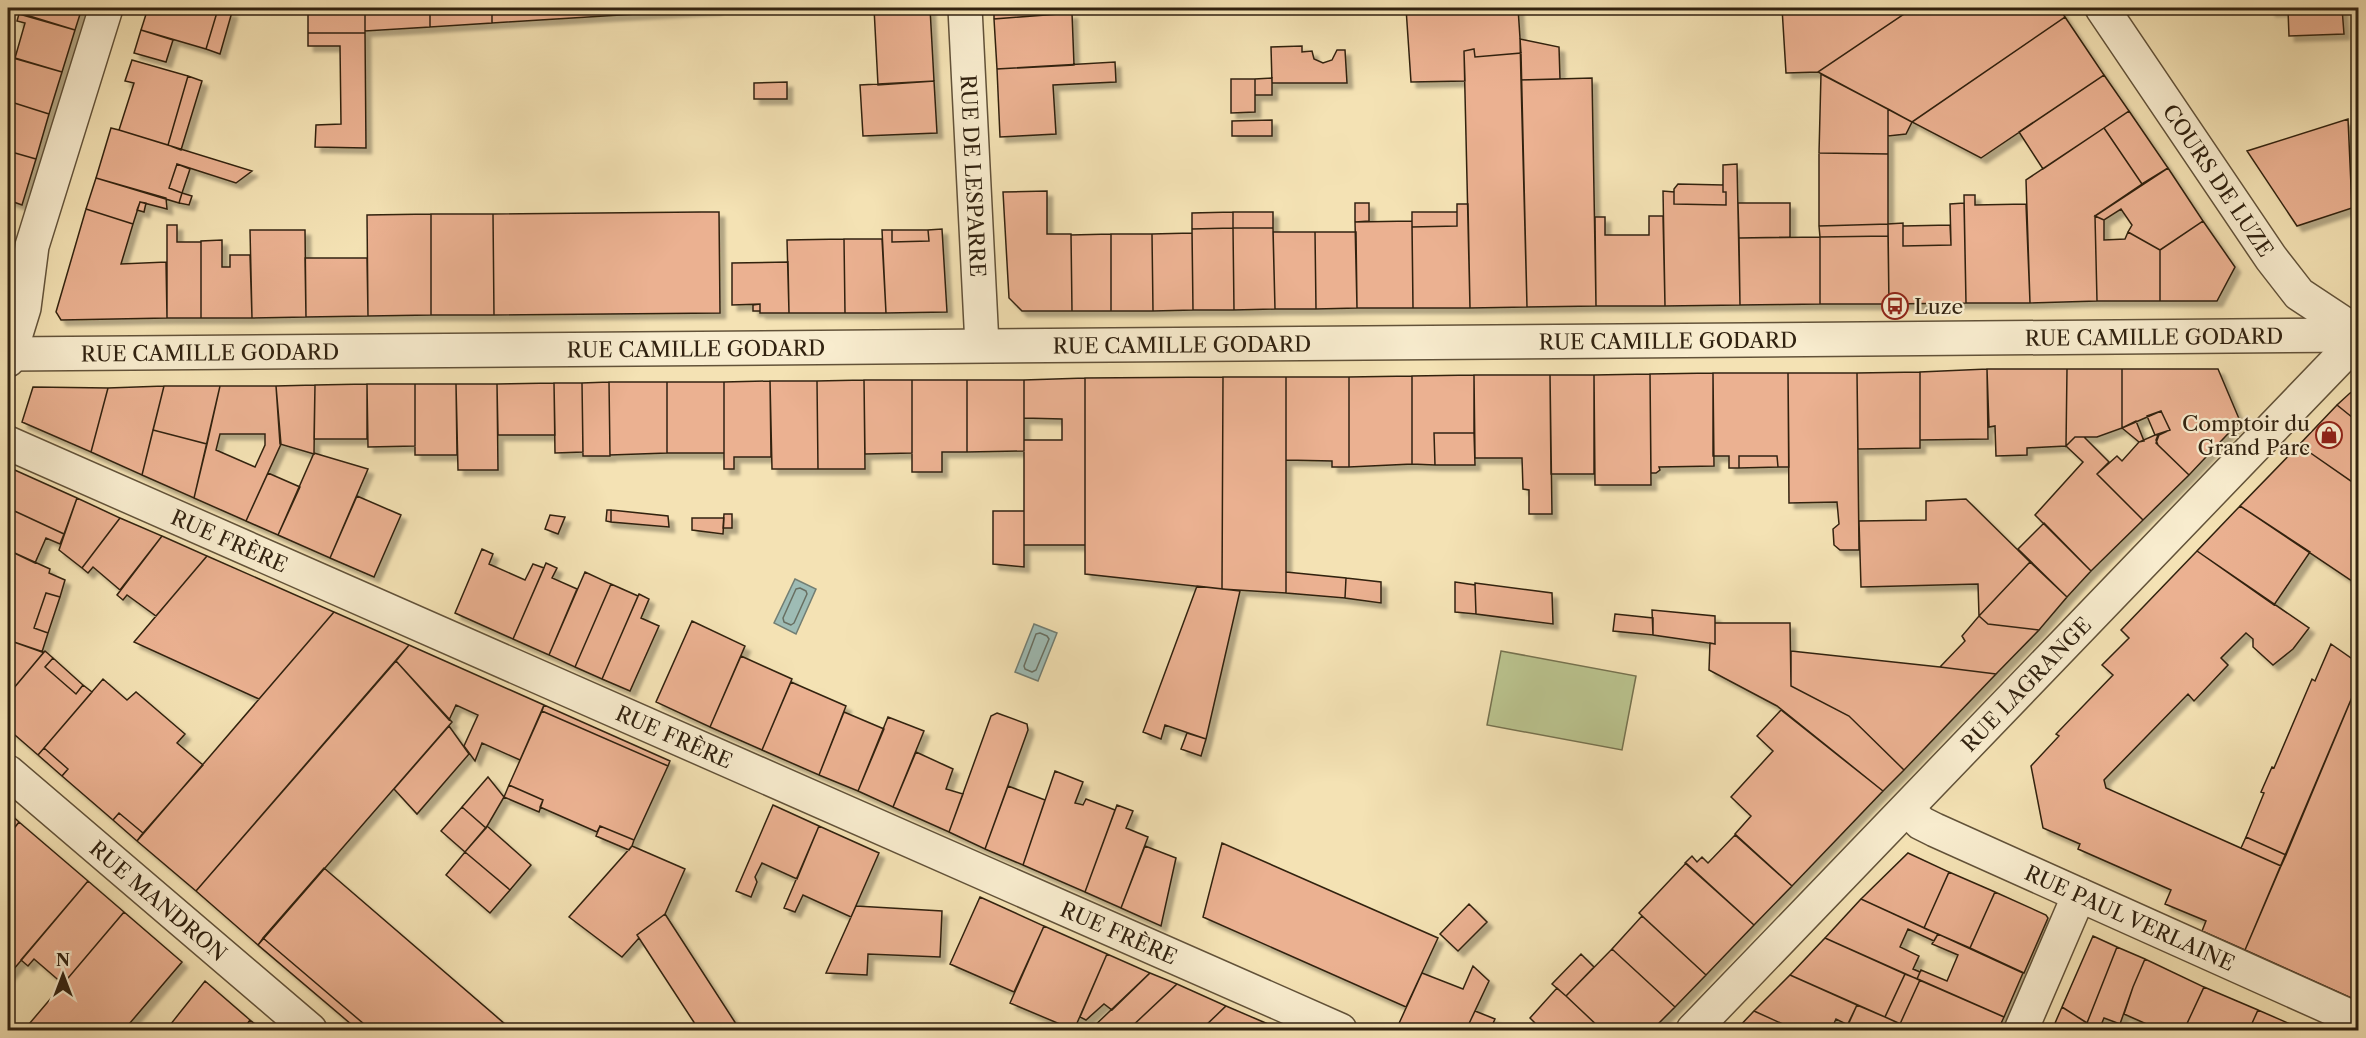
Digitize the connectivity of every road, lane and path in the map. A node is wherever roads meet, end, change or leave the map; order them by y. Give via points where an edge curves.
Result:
1 (106, 8) edge
2 (965, 8) edge
3 (2102, 8) edge
4 (2358, 335) edge
5 (982, 345) junction
6 (8, 356) edge
7 (8, 443) edge
8 (8, 772) edge
9 (1906, 809) junction
10 (2079, 895) junction
11 (2355, 1023) edge
12 (310, 1030) edge
13 (1340, 1030) edge
14 (1693, 1030) edge
15 (2021, 1030) edge

1 - 6 street via 32,246 24,308
2 - 5 street, RUE DE LESPARRE
3 - 4 street, COURS DE LUZE via 2299,294
4 - 5 street, RUE CAMILLE GODARD
4 - 9 street, RUE LAGRANGE
5 - 6 street, RUE CAMILLE GODARD
7 - 13 street, RUE FRÈRE
8 - 12 street, RUE MANDRON
9 - 10 street, RUE PAUL VERLAINE via 1935,830
9 - 14 street, RUE LAGRANGE
10 - 11 street, RUE PAUL VERLAINE
10 - 15 street

